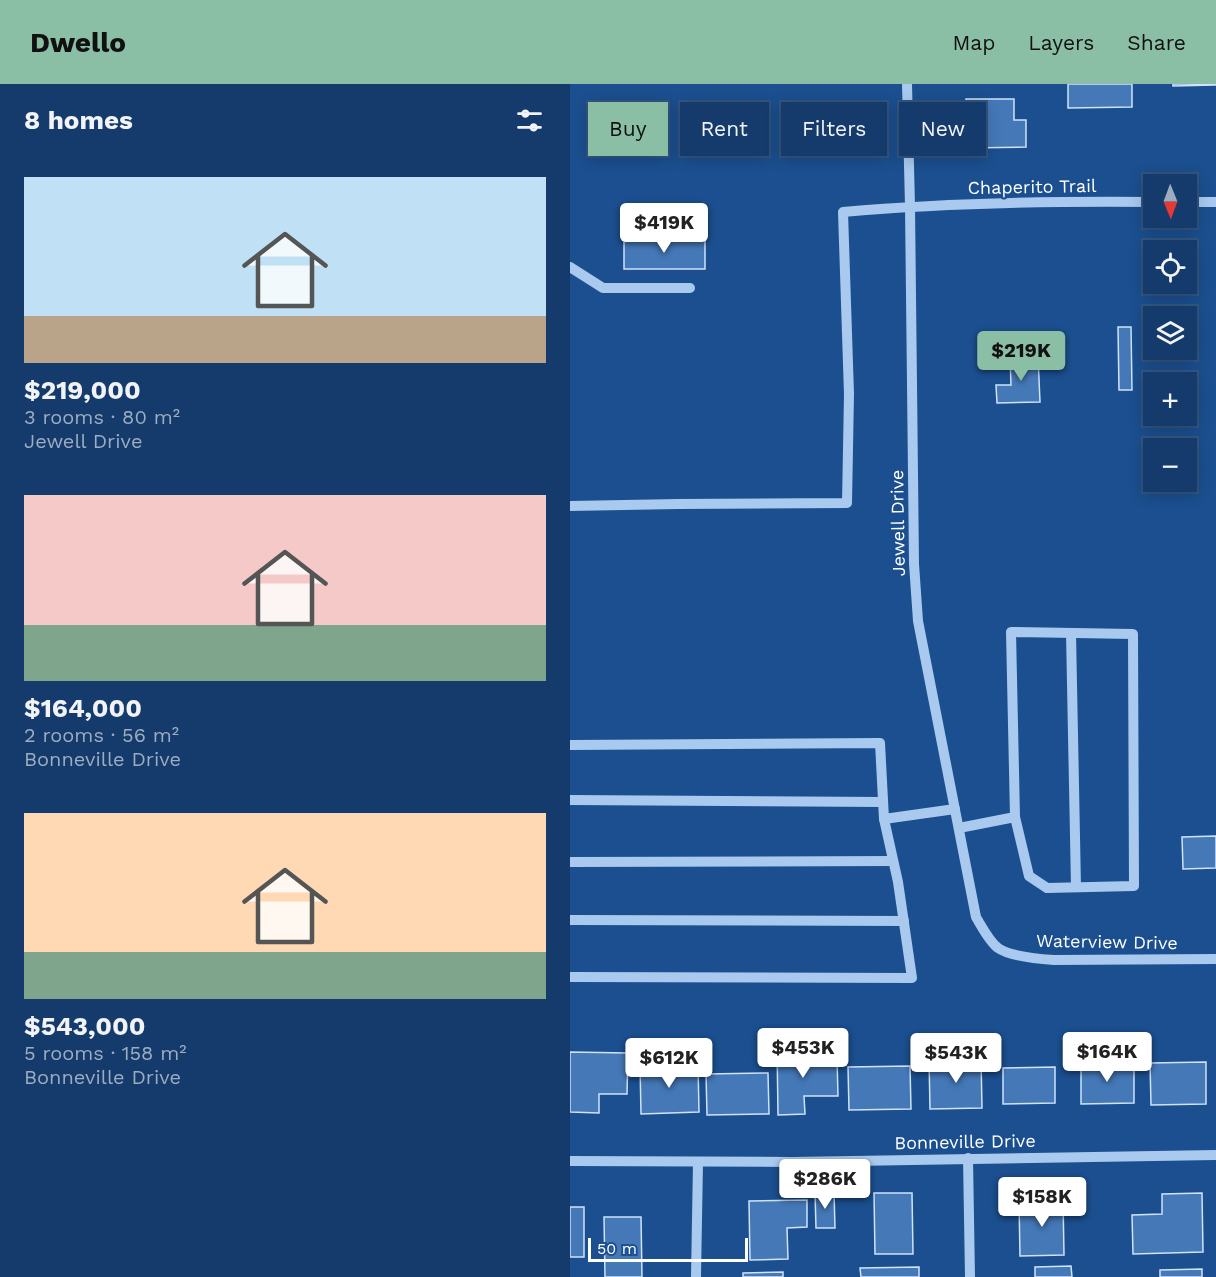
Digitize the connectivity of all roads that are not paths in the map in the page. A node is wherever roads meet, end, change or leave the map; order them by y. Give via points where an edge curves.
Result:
1 (907, 84) edge
2 (1143, 202) edge
3 (1197, 202) edge
4 (1216, 202) edge
5 (910, 206) junction
6 (570, 267) edge
7 (690, 288) dead end
8 (570, 506) edge
9 (1071, 633) junction
10 (570, 745) edge
11 (570, 800) edge
12 (883, 802) junction
13 (955, 809) junction
14 (1015, 817) junction
15 (884, 819) junction
16 (959, 828) junction
17 (893, 861) junction
18 (570, 862) edge
19 (1076, 887) junction
20 (570, 920) edge
21 (904, 921) junction
22 (999, 949) joint
23 (1216, 959) edge
24 (570, 977) edge
25 (1216, 1155) edge
26 (968, 1158) junction
27 (570, 1161) edge
28 (698, 1162) junction
29 (696, 1277) edge
30 (970, 1277) edge

1 - 5 street, Jewell Drive
2 - 5 street, Chaperito Trail
3 - 4 street
5 - 8 street, Chaperito Trail via 843,212 849,394 847,503
5 - 13 street, Jewell Drive via 917,610
6 - 7 street via 603,288
9 - 14 street via 1011,632
9 - 19 street
9 - 19 street via 1133,634 1134,886
10 - 12 street via 880,743
11 - 12 street
12 - 15 street
13 - 15 street
13 - 16 street, Jewell Drive
14 - 16 street
14 - 19 street via 1029,876 1047,888
15 - 17 street
16 - 22 street, Jewell Drive via 976,917
17 - 18 street
17 - 21 street
20 - 21 street
21 - 24 street via 912,978
22 - 23 street, Waterview Drive via 1054,960
25 - 26 street, Bonneville Drive
26 - 28 street, Bonneville Drive
26 - 30 street
27 - 28 street, Bonneville Drive
28 - 29 street

